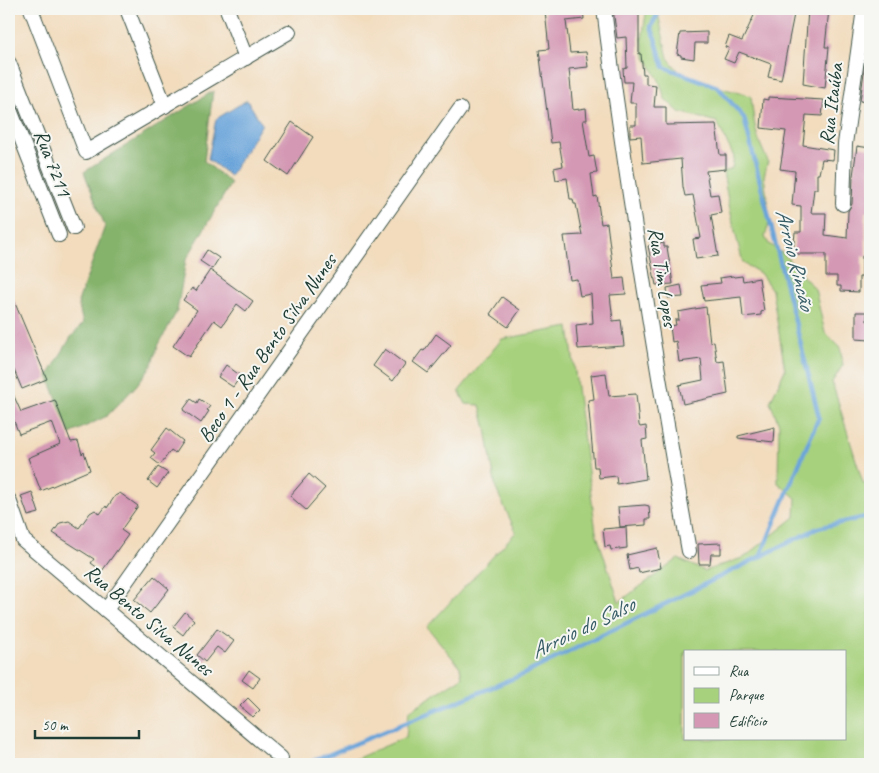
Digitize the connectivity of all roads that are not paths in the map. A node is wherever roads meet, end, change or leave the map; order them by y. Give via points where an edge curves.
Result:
1 (31, 9) edge
2 (127, 9) edge
3 (226, 9) edge
4 (604, 9) edge
5 (864, 9) edge
6 (290, 32) dead end
7 (246, 58) junction
8 (9, 63) edge
9 (165, 106) junction
10 (9, 107) edge
11 (460, 109) dead end
12 (843, 204) dead end
13 (74, 228) dead end
14 (59, 235) dead end
15 (9, 500) edge
16 (689, 551) dead end
17 (106, 610) junction
18 (281, 758) dead end

1 - 9 street via 86,152
2 - 9 street
3 - 7 street
4 - 16 street, Rua Tim Lopes via 652,340
5 - 12 street, Rua Itaúba via 845,144
6 - 7 street
7 - 9 street
8 - 13 street
10 - 14 street, Rua 7211
11 - 17 street, Beco 1 - Rua Bento Silva Nunes
15 - 17 street, Rua Bento Silva Nunes via 23,540
17 - 18 street, Rua Bento Silva Nunes

